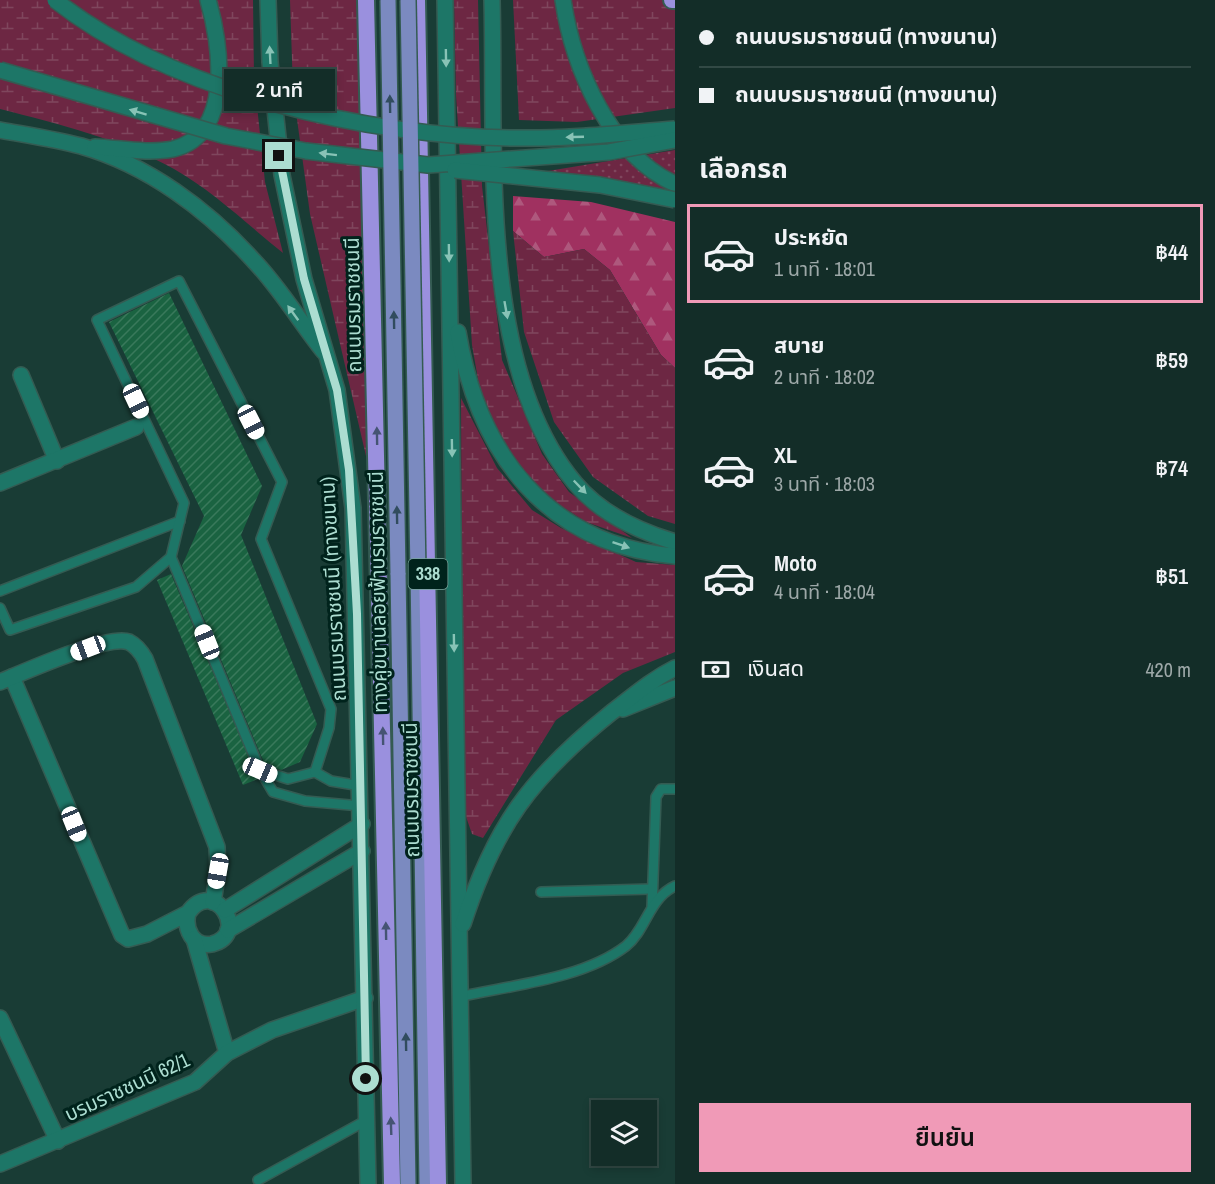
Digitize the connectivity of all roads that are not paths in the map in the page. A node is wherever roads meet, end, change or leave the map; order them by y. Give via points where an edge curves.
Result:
1 (55, 0) edge
2 (208, 0) edge
3 (268, 0) edge
4 (366, 0) edge
5 (388, 0) edge
6 (408, 0) edge
7 (417, 0) edge
8 (428, 0) edge
9 (445, 0) edge
10 (492, 0) edge
11 (563, 0) edge
12 (0, 70) edge
13 (418, 80) junction
14 (675, 129) edge
15 (0, 130) edge
16 (675, 140) edge
17 (83, 146) junction
18 (428, 165) junction
19 (675, 184) edge
20 (675, 200) edge
21 (449, 285) junction
22 (329, 359) junction
23 (21, 375) dead end
24 (136, 427) dead end
25 (57, 461) junction
26 (0, 483) edge
27 (180, 521) junction
28 (675, 542) edge
29 (675, 556) edge
30 (171, 557) junction
31 (0, 591) edge
32 (0, 608) edge
33 (675, 668) edge
34 (6, 679) edge
35 (675, 688) edge
36 (611, 713) junction
37 (260, 770) junction
38 (315, 772) junction
39 (361, 786) junction
40 (675, 789) edge
41 (361, 806) junction
42 (362, 824) junction
43 (362, 851) junction
44 (675, 886) edge
45 (651, 889) junction
46 (542, 892) dead end
47 (219, 906) junction
48 (652, 907) junction
49 (189, 913) junction
50 (228, 930) junction
51 (458, 938) junction
52 (194, 939) junction
53 (459, 997) junction
54 (365, 998) junction
55 (0, 1018) edge
56 (227, 1053) junction
57 (367, 1120) junction
58 (58, 1141) junction
59 (0, 1164) edge
60 (258, 1180) dead end
61 (365, 1183) edge
62 (392, 1184) edge
63 (408, 1184) edge
64 (427, 1184) edge
65 (438, 1184) edge
66 (463, 1184) edge

14 -> 1 main road, bridge via 516,138 432,133 334,117 253,96 159,63 94,28
2 - 17 main road via 218,63 218,96 212,116 198,134 180,146 158,150
22 -> 3 main road, ถนนบรมราชชนนี (ทางขนาน) via 304,279 282,175
62 -> 4 highway, ถนนบรมราชชนนี / 338
63 -> 5 main road, ทางคู่ขนานลอยฟ้าบรมราชชนนี / 338, bridge
6 - 64 main road, ทางคู่ขนานลอยฟ้าบรมราชชนนี / 338, bridge
7 - 13 highway, ถนนบรมราชชนนี / 338
8 - 13 highway
9 -> 21 main road, 338
10 -> 28 main road via 496,230 513,349 527,395 542,433 576,484 620,520
11 - 19 main road via 585,76 602,114 639,161
18 -> 12 main road, bridge via 306,151 226,136
13 - 65 highway, ถนนบรมราชชนนี / 338
15 - 17 main road
16 - 18 main road, bridge via 609,152
22 -> 17 main road via 256,262 213,219 134,167
18 - 20 main road, bridge via 600,185
21 -> 29 main road via 476,408 499,452 519,479 544,502 590,533 639,551
21 -> 51 main road, 338
22 - 39 main road, ถนนบรมราชชนนี (ทางขนาน) via 353,508
23 - 25 main road
24 - 25 main road
25 - 26 main road
27 - 30 lane
27 - 31 lane
27 - 38 lane via 184,503 97,320 179,281 282,482 261,539 331,709
30 - 32 lane via 136,586 10,630
30 - 37 lane
33 - 36 main road via 638,690
34 - 47 main road via 107,641 137,646 218,847
34 - 49 main road via 122,934 128,939 136,938
35 - 36 main road
36 - 51 main road via 552,763 522,800 496,839
37 - 38 lane via 288,779
37 - 41 lane via 273,792 305,801
38 - 39 lane via 331,781
39 - 41 main road, ถนนบรมราชชนนี (ทางขนาน)
40 - 45 lane via 661,789 656,797
41 - 42 main road, ถนนบรมราชชนนี (ทางขนาน)
42 - 43 main road, ถนนบรมราชชนนี (ทางขนาน)
42 - 47 main road
43 - 50 main road
43 - 54 main road, ถนนบรมราชชนนี (ทางขนาน)
44 - 48 lane
45 - 46 lane
45 - 48 lane
47 - 49 main road via 198,903
47 - 50 main road via 228,916
48 - 53 lane via 628,944 588,968
49 - 52 main road via 187,928
50 - 52 main road via 213,943
51 - 53 main road, 338
52 - 56 main road
53 - 66 main road, 338
54 - 56 main road, บรมราชชนนี 62/1 via 293,1022
54 - 57 main road, ถนนบรมราชชนนี (ทางขนาน)
55 - 58 main road
56 - 58 main road, บรมราชชนนี 62/1 via 195,1082
57 - 60 lane
57 - 61 main road, ถนนบรมราชชนนี (ทางขนาน)
58 - 59 main road, บรมราชชนนี 62/1

